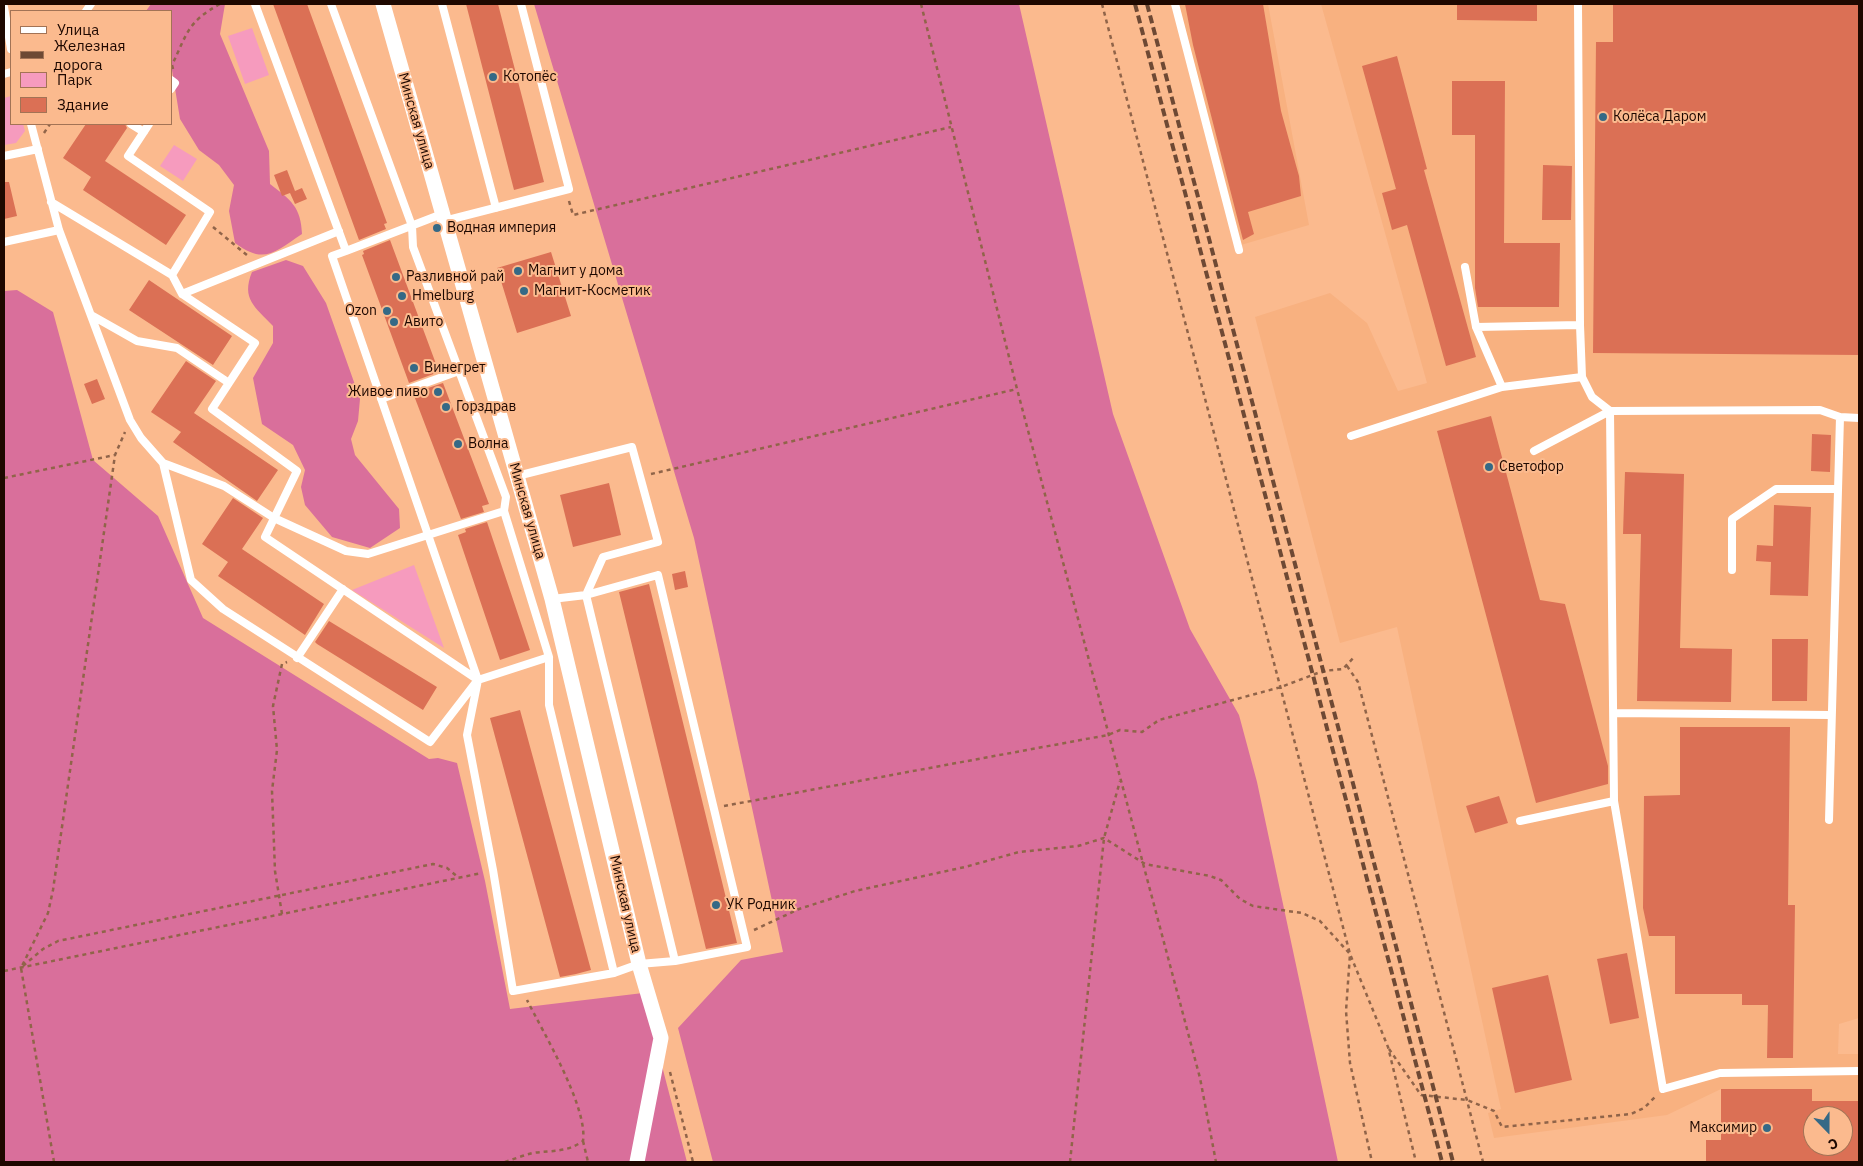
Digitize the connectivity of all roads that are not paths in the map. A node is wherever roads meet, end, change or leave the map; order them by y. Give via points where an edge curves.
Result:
1 (255, 4) edge
2 (331, 4) edge
3 (383, 4) edge
4 (442, 4) edge
5 (521, 4) edge
6 (1175, 4) edge
7 (1578, 4) edge
8 (4, 7) edge
9 (10, 43) edge
10 (31, 125) edge
11 (133, 125) edge
12 (148, 125) edge
13 (144, 132) junction
14 (38, 149) junction
15 (4, 156) edge
16 (51, 202) junction
17 (496, 208) junction
18 (444, 218) junction
19 (412, 226) junction
20 (58, 230) junction
21 (339, 231) junction
22 (4, 242) edge
23 (1239, 250) dead end
24 (346, 251) junction
25 (1466, 267) dead end
26 (172, 275) junction
27 (182, 294) junction
28 (91, 315) junction
29 (1580, 325) junction
30 (1476, 327) junction
31 (459, 370) junction
32 (1582, 377) junction
33 (229, 384) junction
34 (1502, 387) junction
35 (381, 399) junction
36 (1610, 411) junction
37 (1840, 417) junction
38 (1859, 418) edge
39 (1351, 436) dead end
40 (1534, 451) dead end
41 (163, 463) junction
42 (517, 476) junction
43 (1838, 489) junction
44 (504, 511) junction
45 (274, 518) junction
46 (427, 535) junction
47 (1732, 570) dead end
48 (343, 589) junction
49 (586, 596) junction
50 (552, 599) junction
51 (549, 657) junction
52 (297, 658) junction
53 (478, 680) junction
54 (1614, 713) junction
55 (1831, 715) junction
56 (1614, 801) junction
57 (1829, 820) dead end
58 (1520, 821) dead end
59 (674, 961) junction
60 (639, 964) junction
61 (614, 973) junction
62 (1859, 1071) edge
63 (637, 1162) edge

1 - 21 lane
2 - 19 lane
3 - 18 street, Минская улица
4 - 17 lane
5 - 17 lane via 569,189
6 - 23 lane
7 - 29 lane
8 - 9 lane
10 - 14 lane
11 - 13 lane
12 - 13 lane
13 - 26 lane via 128,156 210,212
14 - 15 lane
14 - 16 lane
16 - 20 lane
16 - 26 lane
17 - 18 lane
18 - 19 lane
18 - 42 street, Минская улица
19 - 24 lane
19 - 31 lane via 413,247
20 - 22 lane
20 - 28 lane
21 - 24 lane
21 - 27 lane
24 - 35 lane via 332,256
25 - 30 lane
26 - 27 lane
27 - 33 lane via 255,343
28 - 33 lane via 137,341 177,348
28 - 41 lane via 130,420
29 - 30 lane
29 - 32 lane
30 - 34 lane
31 - 35 lane
31 - 44 lane via 506,496
32 - 34 lane
32 - 36 lane via 1592,397
33 - 45 lane via 212,409 297,471
34 - 39 lane
35 - 46 lane
36 - 37 lane via 1820,410
36 - 40 lane
36 - 54 lane
37 - 38 lane
37 - 43 lane
41 - 45 lane via 224,486
41 - 52 lane via 192,580 223,609
42 - 49 lane via 632,447 658,542 603,557
42 - 50 street, Минская улица
43 - 47 lane via 1776,489 1732,520
43 - 55 lane
44 - 46 lane
44 - 51 lane
45 - 46 lane via 346,551 368,554
45 - 48 lane via 265,537
46 - 53 lane
48 - 52 lane
48 - 53 lane
49 - 50 lane
49 - 59 lane
49 - 59 lane via 658,575 747,947
50 - 60 street, Минская улица
51 - 53 lane
51 - 61 lane via 549,705
52 - 53 lane via 430,742
53 - 61 lane via 467,735 513,991
54 - 55 lane
54 - 56 lane
55 - 57 lane
56 - 58 lane
56 - 62 lane via 1664,1089 1720,1073
59 - 60 lane
60 - 61 lane
60 - 63 street, Минская улица via 661,1038

